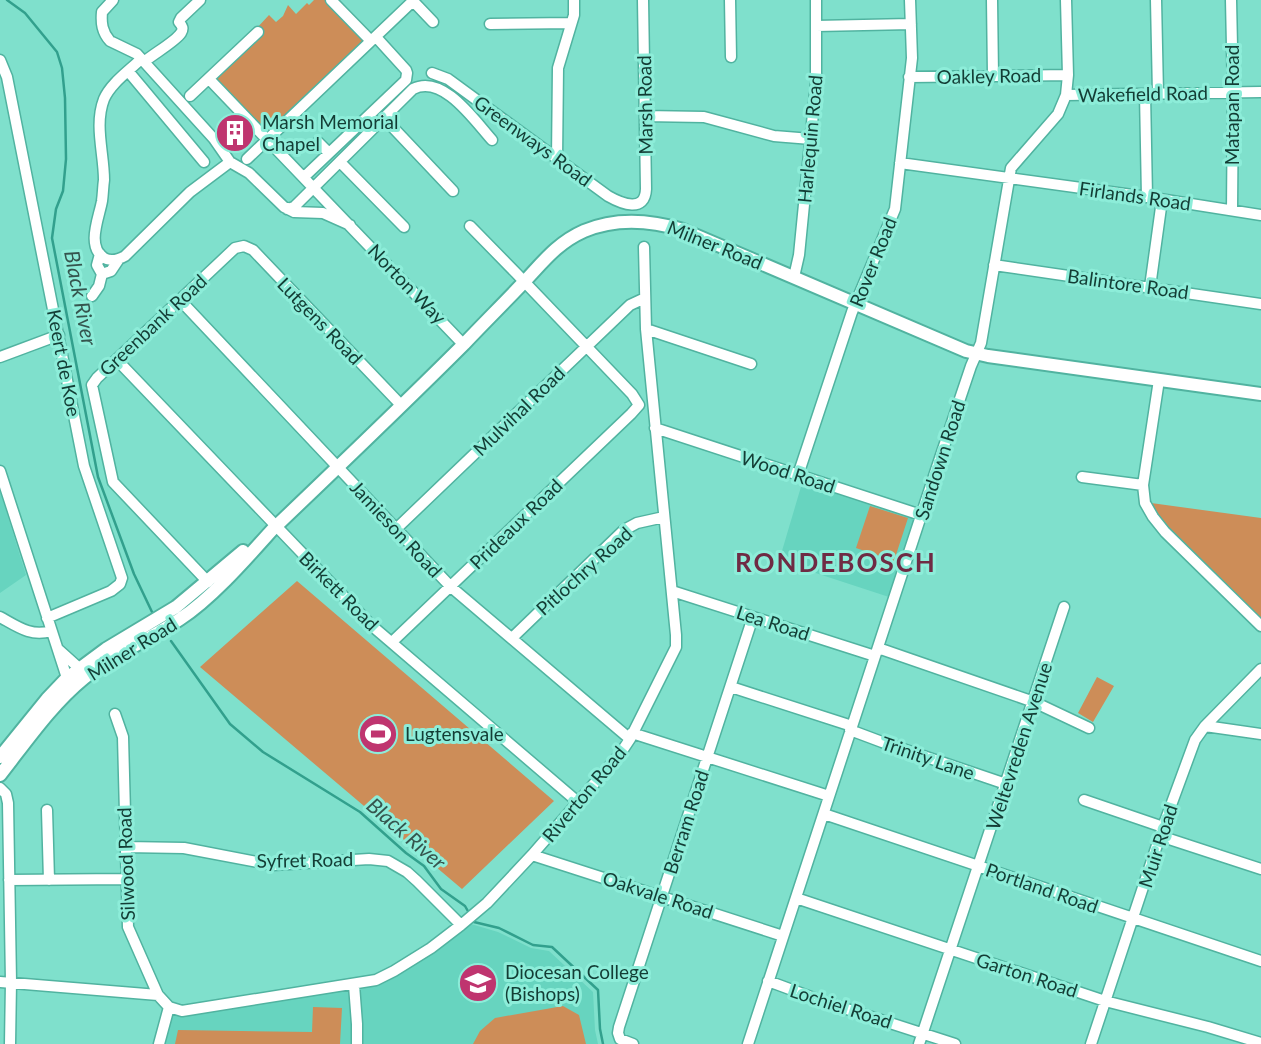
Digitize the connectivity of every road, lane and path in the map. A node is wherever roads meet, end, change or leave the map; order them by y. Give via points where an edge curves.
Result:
1 (200, 0) edge
2 (331, 0) edge
3 (574, 0) edge
4 (643, 0) edge
5 (730, 0) edge
6 (816, 0) edge
7 (910, 0) edge
8 (992, 0) edge
9 (1066, 0) edge
10 (1156, 0) edge
11 (1231, 0) edge
12 (412, 1) edge
13 (106, 2) edge
14 (433, 22) dead end
15 (571, 23) junction
16 (490, 24) dead end
17 (911, 24) junction
18 (816, 26) junction
19 (258, 32) dead end
20 (373, 39) junction
21 (731, 57) dead end
22 (0, 60) edge
23 (142, 61) junction
24 (128, 72) junction
25 (432, 72) dead end
26 (993, 75) junction
27 (1068, 75) junction
28 (909, 77) junction
29 (209, 79) junction
30 (1261, 92) edge
31 (1233, 93) junction
32 (1145, 94) junction
33 (1158, 94) junction
34 (1066, 95) junction
35 (190, 96) dead end
36 (645, 116) junction
37 (384, 118) junction
38 (268, 139) junction
39 (811, 139) junction
40 (492, 140) dead end
41 (318, 142) dead end
42 (329, 153) junction
43 (247, 159) dead end
44 (557, 159) junction
45 (204, 162) dead end
46 (230, 162) junction
47 (340, 162) junction
48 (900, 163) junction
49 (304, 177) junction
50 (1009, 178) junction
51 (314, 187) junction
52 (453, 191) dead end
53 (1147, 197) junction
54 (1162, 200) junction
55 (635, 204) joint
56 (299, 208) junction
57 (1232, 210) junction
58 (1261, 215) edge
59 (350, 225) junction
60 (470, 226) dead end
61 (404, 227) dead end
62 (645, 247) dead end
63 (235, 248) joint
64 (100, 254) junction
65 (119, 259) junction
66 (994, 265) junction
67 (102, 274) junction
68 (794, 277) junction
69 (524, 282) junction
70 (1150, 287) junction
71 (92, 296) dead end
72 (645, 298) junction
73 (180, 300) junction
74 (856, 304) junction
75 (1261, 304) edge
76 (646, 329) junction
77 (59, 335) junction
78 (463, 344) junction
79 (586, 346) junction
80 (976, 354) junction
81 (0, 357) edge
82 (117, 360) junction
83 (751, 364) dead end
84 (1159, 380) junction
85 (1261, 394) edge
86 (652, 404) junction
87 (401, 405) junction
88 (639, 405) junction
89 (655, 428) junction
90 (338, 468) junction
91 (0, 471) edge
92 (798, 475) junction
93 (1082, 477) dead end
94 (1143, 485) junction
95 (921, 515) junction
96 (664, 517) junction
97 (274, 528) junction
98 (396, 529) junction
99 (208, 582) junction
100 (451, 587) junction
101 (672, 591) junction
102 (1064, 607) dead end
103 (753, 617) junction
104 (47, 618) junction
105 (0, 619) edge
106 (1261, 626) edge
107 (51, 631) junction
108 (512, 638) junction
109 (392, 642) junction
110 (58, 650) junction
111 (877, 652) junction
112 (79, 668) junction
113 (1261, 669) edge
114 (67, 678) junction
115 (731, 687) junction
116 (1034, 702) junction
117 (115, 714) dead end
118 (1205, 726) junction
119 (851, 728) junction
120 (1089, 728) dead end
121 (1261, 734) edge
122 (631, 736) junction
123 (708, 756) junction
124 (0, 757) edge
125 (0, 775) edge
126 (1006, 784) junction
127 (0, 788) edge
128 (829, 796) junction
129 (1084, 800) dead end
130 (579, 803) junction
131 (47, 810) dead end
132 (824, 814) junction
133 (1162, 832) junction
134 (126, 847) junction
135 (532, 855) junction
136 (979, 866) junction
137 (1261, 869) edge
138 (126, 879) junction
139 (9, 880) junction
140 (48, 880) junction
141 (662, 896) junction
142 (796, 898) junction
143 (1134, 919) junction
144 (463, 924) junction
145 (783, 936) junction
146 (951, 950) junction
147 (1261, 961) edge
148 (768, 981) junction
149 (6, 982) edge
150 (354, 985) junction
151 (158, 995) junction
152 (1105, 1001) junction
153 (169, 1007) junction
154 (923, 1033) junction
155 (1261, 1043) edge
156 (10, 1044) edge
157 (159, 1044) edge
158 (356, 1044) edge
159 (634, 1044) edge
160 (748, 1044) edge
161 (919, 1044) edge
162 (955, 1044) edge
163 (1091, 1044) edge

1 - 23 street via 179,22 181,33
2 - 20 street
3 - 15 street
4 - 36 street, Marsh Road
5 - 21 street
6 - 18 street, Harlequin Road
7 - 17 street, Rover Road
8 - 26 street
9 - 27 street, Sandown Road
10 - 33 street
11 - 31 street, Matapan Road
12 - 14 street
12 - 20 street
13 - 23 street via 102,16 106,37
15 - 16 street
15 - 44 street via 558,68
17 - 18 street
17 - 28 street, Rover Road
18 - 39 street, Harlequin Road
19 - 29 street
20 - 38 street
20 - 42 street via 406,70 406,79
22 - 77 street, Keert de Koe
23 - 24 street
23 - 46 street
24 - 45 street
24 - 64 street via 107,94 101,112 103,190 95,237
25 - 44 street, Greenways Road
26 - 27 street, Oakley Road
26 - 28 street, Oakley Road
27 - 34 street, Sandown Road
28 - 48 street, Rover Road
29 - 35 street
29 - 38 street, Norton Way
30 - 31 street, Wakefield Road
31 - 33 street, Wakefield Road
31 - 57 street, Matapan Road
32 - 33 street, Wakefield Road
32 - 34 street, Wakefield Road
32 - 53 street
34 - 50 street, Sandown Road via 1053,120 1013,164
36 - 39 street via 704,117 775,136
36 - 55 street, Marsh Road via 646,196
37 - 40 street via 413,89 434,86 455,100
37 - 47 street
37 - 52 street
38 - 43 street
38 - 49 street, Norton Way
39 - 68 street, Harlequin Road
41 - 42 street
42 - 49 street
44 - 55 street, Greenways Road via 615,201
46 - 56 street via 249,173 280,205
46 - 65 street via 190,192
47 - 51 street
47 - 61 street
48 - 50 street, Firlands Road
48 - 74 street, Rover Road via 895,209
49 - 51 street, Norton Way
50 - 53 street, Firlands Road
50 - 66 street, Sandown Road
51 - 56 street
51 - 59 street, Norton Way
53 - 54 street, Firlands Road
54 - 57 street, Firlands Road
54 - 70 street
56 - 59 street
57 - 58 street, Firlands Road
59 - 78 street, Norton Way
60 - 69 street
62 - 72 street, Riverton Road
63 - 73 street, Greenbank Road
63 - 87 street, Lutgens Road via 253,250
64 - 65 street
64 - 67 street via 97,265
65 - 67 street via 111,271
66 - 70 street, Balintore Road
66 - 80 street, Sandown Road via 983,338
67 - 71 street
68 - 69 main road, Milner Road via 683,230 636,221 607,224 575,236 553,251
68 - 74 main road, Milner Road
69 - 78 main road, Milner Road
69 - 79 street
70 - 75 street, Balintore Road
72 - 76 street, Riverton Road
72 - 79 street, Mulvihal Road via 630,305
73 - 82 street, Greenbank Road
73 - 90 street, Jamieson Road
74 - 80 main road, Milner Road
74 - 92 street, Rover Road
76 - 83 street
76 - 86 street, Riverton Road
77 - 81 street
77 - 104 street, Keert de Koe via 84,466 121,578 111,591
78 - 87 main road, Milner Road
79 - 88 street
79 - 98 street, Mulvihal Road
80 - 84 main road, Milner Road
80 - 95 street, Sandown Road
82 - 97 street, Birkett Road
82 - 99 street, Greenbank Road via 93,385 113,482
84 - 85 main road, Milner Road
84 - 94 street
86 - 88 street
86 - 89 street, Riverton Road
87 - 90 main road, Milner Road
88 - 100 street, Prideaux Road
89 - 92 street, Wood Road
89 - 96 street, Riverton Road
90 - 97 main road, Milner Road
90 - 98 street, Jamieson Road
91 - 104 street
92 - 95 street, Wood Road
93 - 94 street
94 - 106 street via 1145,503 1158,525
95 - 111 street, Sandown Road
96 - 101 street, Riverton Road
96 - 108 street, Pitlochry Road via 624,530
97 - 99 main road, Milner Road
97 - 109 street, Birkett Road
97 - 125 main road, Milner Road via 183,617 73,687
98 - 100 street, Jamieson Road
99 - 112 main road, Milner Road
100 - 108 street, Jamieson Road
100 - 109 street, Prideaux Road
101 - 103 street, Lea Road
101 - 122 street, Riverton Road via 676,647
102 - 116 street, Weltevreden Avenue
103 - 111 street, Lea Road
103 - 115 street, Berram Road
104 - 107 street
105 - 107 street via 32,633
107 - 110 street
108 - 122 street, Jamieson Road
109 - 130 street, Birkett Road
110 - 112 street
110 - 114 street
111 - 116 street, Lea Road
111 - 119 street, Sandown Road
112 - 114 main road, Milner Road
113 - 118 street, Muir Road
114 - 124 main road, Milner Road
115 - 119 street, Trinity Lane
115 - 123 street, Berram Road
116 - 120 street, Lea Road
116 - 126 street, Weltevreden Avenue
117 - 134 street, Silwood Road via 123,737
118 - 121 street
118 - 133 street, Muir Road via 1193,744
119 - 126 street, Trinity Lane
119 - 128 street, Sandown Road
122 - 123 street, Jamieson Road
122 - 130 street, Riverton Road
123 - 128 street, Jamieson Road
123 - 141 street, Berram Road
126 - 136 street, Weltevreden Avenue
127 - 139 street via 8,803
128 - 132 street, Sandown Road
129 - 133 street
130 - 135 street, Riverton Road
131 - 140 street
132 - 136 street, Portland Road
132 - 142 street, Sandown Road
133 - 137 street
133 - 143 street, Muir Road
134 - 138 street, Silwood Road
134 - 144 street, Syfret Road via 184,848 273,865 388,861 424,886
135 - 141 street, Oakvale Road
135 - 144 street, Riverton Road
136 - 143 street, Portland Road
136 - 146 street, Weltevreden Avenue
138 - 140 street
138 - 151 street, Silwood Road via 129,932
139 - 140 street
139 - 149 street
141 - 145 street, Oakvale Road
141 - 159 street, Berram Road via 619,1027 620,1039
142 - 145 street, Sandown Road
142 - 146 street, Garton Road
143 - 147 street, Portland Road
143 - 152 street, Muir Road
144 - 150 street, Riverton Road via 386,976
145 - 148 street, Sandown Road
146 - 152 street, Garton Road
146 - 154 street, Weltevreden Avenue
148 - 154 street, Lochiel Road
148 - 160 street, Sandown Road
149 - 151 street
149 - 156 street
150 - 153 street, Riverton Road via 182,1011
150 - 158 street
151 - 153 street, Silwood Road
152 - 155 street, Garton Road
152 - 163 street, Muir Road
153 - 157 street
154 - 161 street, Weltevreden Avenue
154 - 162 street, Lochiel Road

